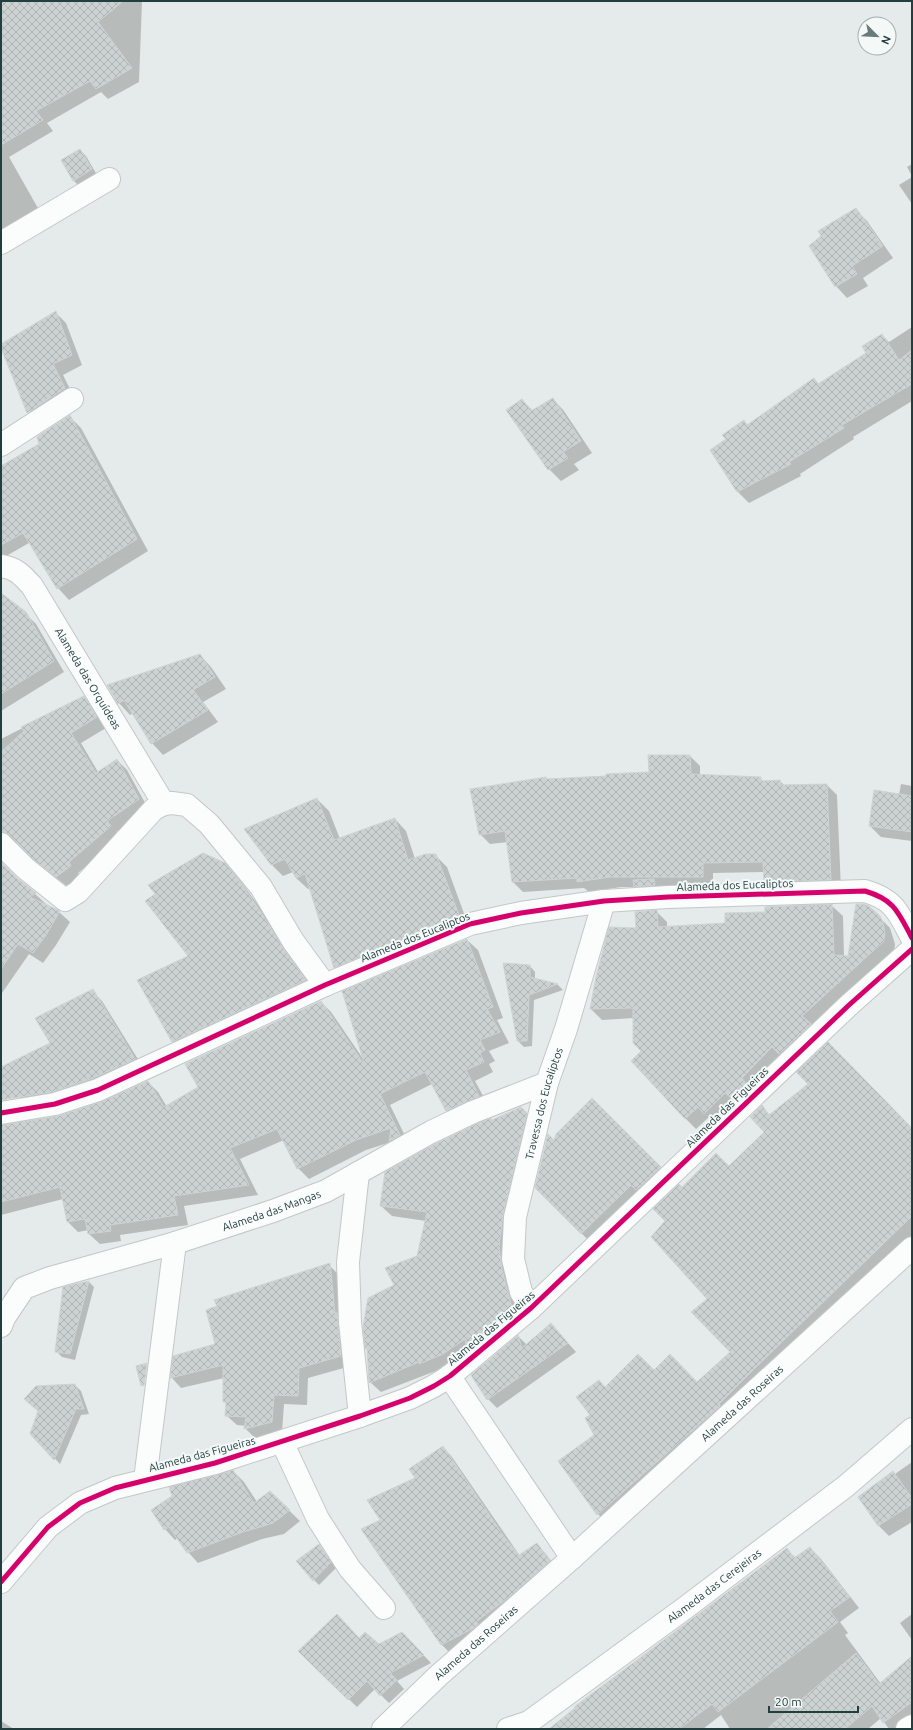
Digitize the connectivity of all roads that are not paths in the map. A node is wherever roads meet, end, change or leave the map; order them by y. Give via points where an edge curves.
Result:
1 (109, 179) dead end
2 (1, 243) edge
3 (72, 399) dead end
4 (1, 445) edge
5 (1, 566) edge
6 (164, 804) junction
7 (1, 844) edge
8 (604, 901) junction
9 (912, 938) edge
10 (912, 949) edge
11 (325, 984) junction
12 (548, 1083) junction
13 (1, 1113) edge
14 (358, 1173) junction
15 (175, 1242) junction
16 (912, 1248) edge
17 (531, 1308) junction
18 (1, 1326) edge
19 (449, 1376) junction
20 (360, 1416) junction
21 (912, 1428) edge
22 (282, 1442) junction
23 (145, 1480) junction
24 (572, 1558) junction
25 (1, 1582) edge
26 (384, 1608) dead end
27 (912, 1726) edge
28 (383, 1729) edge
29 (508, 1729) edge
30 (907, 1729) edge

1 - 2 street
3 - 4 street
5 - 6 street, Alameda das Orquídeas via 12,568 32,586
6 - 7 street via 154,810 78,892 65,900 25,868
6 - 11 street via 187,805 209,824 262,887 293,941
8 - 9 street, Alameda dos Eucaliptos via 865,891 888,901 898,912
8 - 11 street, Alameda dos Eucaliptos via 521,913 470,924
8 - 12 street, Travessa dos Eucaliptos
10 - 17 street, Alameda das Figueiras
11 - 13 street, Alameda dos Eucaliptos via 98,1090 55,1104
12 - 14 street, Alameda das Mangas via 473,1112 431,1132
12 - 17 street, Travessa dos Eucaliptos via 515,1217 512,1259 521,1292
14 - 15 street, Alameda das Mangas via 313,1196
14 - 20 street via 348,1262 350,1322
15 - 18 street, Alameda das Mangas via 24,1288
15 - 23 street
16 - 24 street, Alameda das Roseiras
17 - 19 street, Alameda das Figueiras
19 - 20 street, Alameda das Figueiras via 410,1398
19 - 24 street
20 - 22 street, Alameda das Figueiras
21 - 29 street, Alameda das Cerejeiras via 846,1486 685,1608 529,1722
22 - 23 street, Alameda das Figueiras via 215,1463
22 - 26 street via 318,1519 350,1569
23 - 25 street, Alameda das Figueiras via 115,1488 80,1503 48,1527
24 - 28 street, Alameda das Roseiras via 438,1676
27 - 30 street

